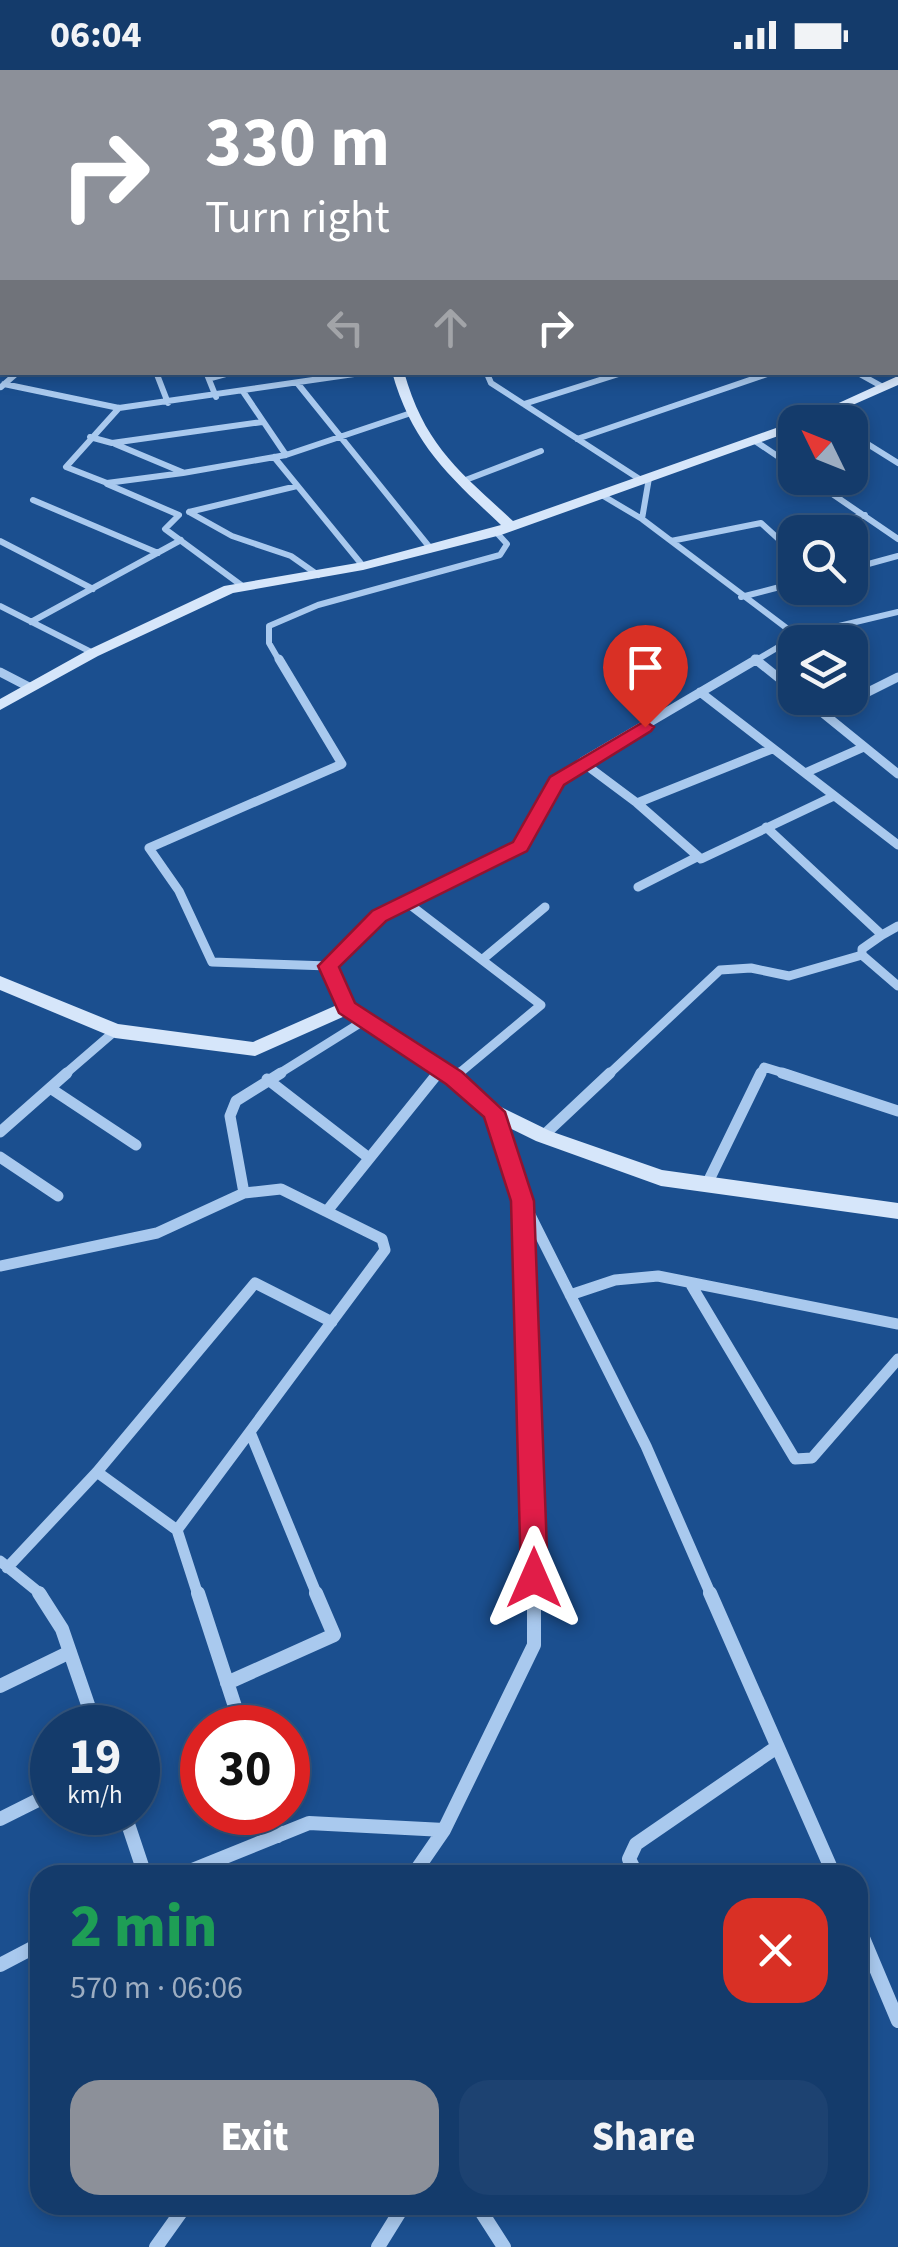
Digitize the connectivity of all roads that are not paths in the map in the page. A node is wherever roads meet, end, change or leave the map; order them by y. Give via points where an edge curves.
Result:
1 (157, 375) edge
2 (208, 375) edge
3 (351, 375) edge
4 (399, 375) edge
5 (490, 375) edge
6 (616, 375) edge
7 (765, 375) edge
8 (861, 375) edge
9 (898, 380) edge
10 (298, 384) junction
11 (2, 386) edge
12 (883, 387) junction
13 (244, 393) junction
14 (216, 397) junction
15 (168, 403) junction
16 (524, 404) junction
17 (852, 405) edge
18 (119, 408) junction
19 (408, 414) junction
20 (262, 422) junction
21 (778, 432) edge
22 (90, 437) junction
23 (338, 438) junction
24 (577, 439) junction
25 (755, 441) junction
26 (112, 442) junction
27 (868, 444) edge
28 (541, 451) dead end
29 (286, 455) junction
30 (274, 457) junction
31 (778, 457) edge
32 (898, 463) edge
33 (183, 472) junction
34 (645, 479) junction
35 (463, 481) junction
36 (106, 483) junction
37 (297, 486) junction
38 (600, 494) junction
39 (835, 495) edge
40 (33, 500) dead end
41 (188, 512) junction
42 (178, 515) junction
43 (866, 515) edge
44 (868, 516) edge
45 (642, 519) junction
46 (504, 529) junction
47 (778, 536) edge
48 (898, 539) edge
49 (181, 540) junction
50 (0, 541) edge
51 (671, 541) junction
52 (431, 550) junction
53 (158, 553) junction
54 (898, 556) edge
55 (868, 564) edge
56 (363, 566) junction
57 (318, 575) junction
58 (242, 585) junction
59 (778, 587) edge
60 (93, 589) junction
61 (741, 597) junction
62 (0, 606) edge
63 (898, 612) edge
64 (31, 622) junction
65 (781, 625) edge
66 (843, 625) edge
67 (778, 646) edge
68 (93, 654) junction
69 (754, 659) junction
70 (0, 672) edge
71 (898, 677) edge
72 (778, 678) edge
73 (30, 688) junction
74 (700, 692) junction
75 (868, 692) edge
76 (0, 705) edge
77 (825, 715) edge
78 (864, 747) junction
79 (772, 748) junction
80 (582, 762) junction
81 (805, 773) junction
82 (898, 774) edge
83 (834, 796) junction
84 (637, 803) junction
85 (766, 827) junction
86 (898, 846) edge
87 (695, 858) junction
88 (638, 886) dead end
89 (405, 901) junction
90 (546, 907) dead end
91 (898, 926) edge
92 (882, 935) junction
93 (862, 955) junction
94 (483, 959) junction
95 (328, 966) junction
96 (0, 983) edge
97 (898, 986) edge
98 (346, 1008) junction
99 (365, 1020) junction
100 (115, 1030) junction
101 (447, 1073) junction
102 (267, 1079) junction
103 (50, 1088) junction
104 (494, 1112) junction
105 (898, 1112) edge
106 (0, 1132) edge
107 (543, 1136) junction
108 (136, 1145) dead end
109 (0, 1157) edge
110 (369, 1158) junction
111 (707, 1184) junction
112 (244, 1193) junction
113 (58, 1196) dead end
114 (522, 1201) junction
115 (327, 1211) junction
116 (898, 1211) edge
117 (0, 1266) edge
118 (690, 1283) junction
119 (570, 1294) junction
120 (332, 1322) junction
121 (898, 1324) edge
122 (898, 1359) edge
123 (250, 1432) junction
124 (97, 1472) junction
125 (176, 1530) junction
126 (4, 1564) edge
127 (70, 1652) junction
128 (227, 1682) junction
129 (0, 1686) edge
130 (88, 1705) edge
131 (234, 1705) edge
132 (776, 1747) junction
133 (30, 1804) edge
134 (0, 1819) edge
135 (444, 1830) junction
136 (132, 1835) edge
137 (278, 1836) joint
138 (143, 1865) edge
139 (205, 1865) edge
140 (419, 1865) edge
141 (629, 1865) edge
142 (829, 1865) edge
143 (30, 1949) edge
144 (868, 1950) edge
145 (0, 1965) edge
146 (898, 2020) edge
147 (179, 2215) edge
148 (398, 2215) edge
149 (483, 2215) edge
150 (156, 2247) edge
151 (378, 2247) edge
152 (504, 2247) edge

1 - 15 street
2 - 14 street
3 - 10 street
4 - 19 street
5 - 16 street via 491,383
6 - 16 street
7 - 24 street
8 - 12 street
9 - 12 street
10 - 13 street
10 - 23 street
11 - 18 street
12 - 17 street
13 - 14 street
13 - 20 street
14 - 15 street
15 - 18 street
16 - 24 street
18 - 22 street
19 - 23 street
19 - 35 street via 422,442
20 - 26 street
20 - 29 street
21 - 25 street
22 - 26 street
22 - 36 street via 66,467
23 - 29 street
23 - 52 street
24 - 34 street
25 - 31 street
25 - 34 street
26 - 33 street
27 - 32 street
28 - 35 street
29 - 30 street
30 - 33 street
30 - 37 street
33 - 36 street
34 - 38 street
34 - 45 street
35 - 46 street
36 - 42 street
37 - 41 street
37 - 56 street
38 - 45 street
38 - 46 street
39 - 43 street
40 - 53 street
41 - 42 street
41 - 57 street via 236,538 282,550
42 - 49 street via 164,526
44 - 48 street
45 - 51 street
46 - 52 street
46 - 95 street via 507,544 500,556 318,605 269,626 269,643 342,764 149,848 180,892 212,962
47 - 51 street via 756,523
49 - 53 street
49 - 58 street
50 - 60 street
51 - 61 street
52 - 56 street
53 - 60 street
54 - 55 street
56 - 57 street
57 - 58 street
58 - 68 street
59 - 61 street
60 - 64 street
61 - 65 street
62 - 64 street
63 - 66 street
64 - 68 street
67 - 69 street
68 - 73 street
69 - 72 street
69 - 74 street
70 - 73 street
71 - 75 street
73 - 76 street
74 - 79 street
74 - 80 street
77 - 78 street
78 - 81 street
78 - 82 street
79 - 81 street
79 - 84 street
80 - 84 street
80 - 89 street via 557,782 520,847
81 - 83 street
83 - 85 street
83 - 86 street
84 - 87 street
85 - 87 street
85 - 92 street
87 - 88 street
89 - 94 street
89 - 95 street via 379,916
90 - 94 street
91 - 92 street
92 - 93 street
93 - 97 street
93 - 107 street via 789,976 720,970
94 - 101 street via 541,1005
95 - 98 street
96 - 100 street
98 - 99 street
98 - 100 street via 254,1049
99 - 101 street
99 - 102 street
100 - 103 street
101 - 104 street
101 - 110 street
102 - 110 street
102 - 112 street via 236,1101 230,1116
103 - 106 street
103 - 108 street
104 - 107 street
104 - 114 street
105 - 111 street via 764,1067
107 - 111 street via 661,1178
109 - 113 street
110 - 115 street
111 - 116 street
112 - 115 street via 282,1189
112 - 117 street via 156,1233
114 - 119 street
114 - 135 street via 534,1645
115 - 120 street via 385,1245
118 - 119 street via 645,1272
118 - 121 street
118 - 122 street via 796,1458 812,1458
119 - 132 street via 646,1446
120 - 123 street
120 - 124 street via 255,1283
123 - 125 street
123 - 128 street via 334,1635
124 - 125 street
124 - 126 street
125 - 128 street
126 - 127 street via 44,1597
127 - 129 street
127 - 130 street
128 - 131 street
132 - 141 street via 636,1844
132 - 142 street
133 - 134 street
135 - 137 street via 341,1822
135 - 140 street
136 - 138 street
137 - 139 street
143 - 145 street
144 - 146 street
147 - 150 street
148 - 151 street
149 - 152 street

